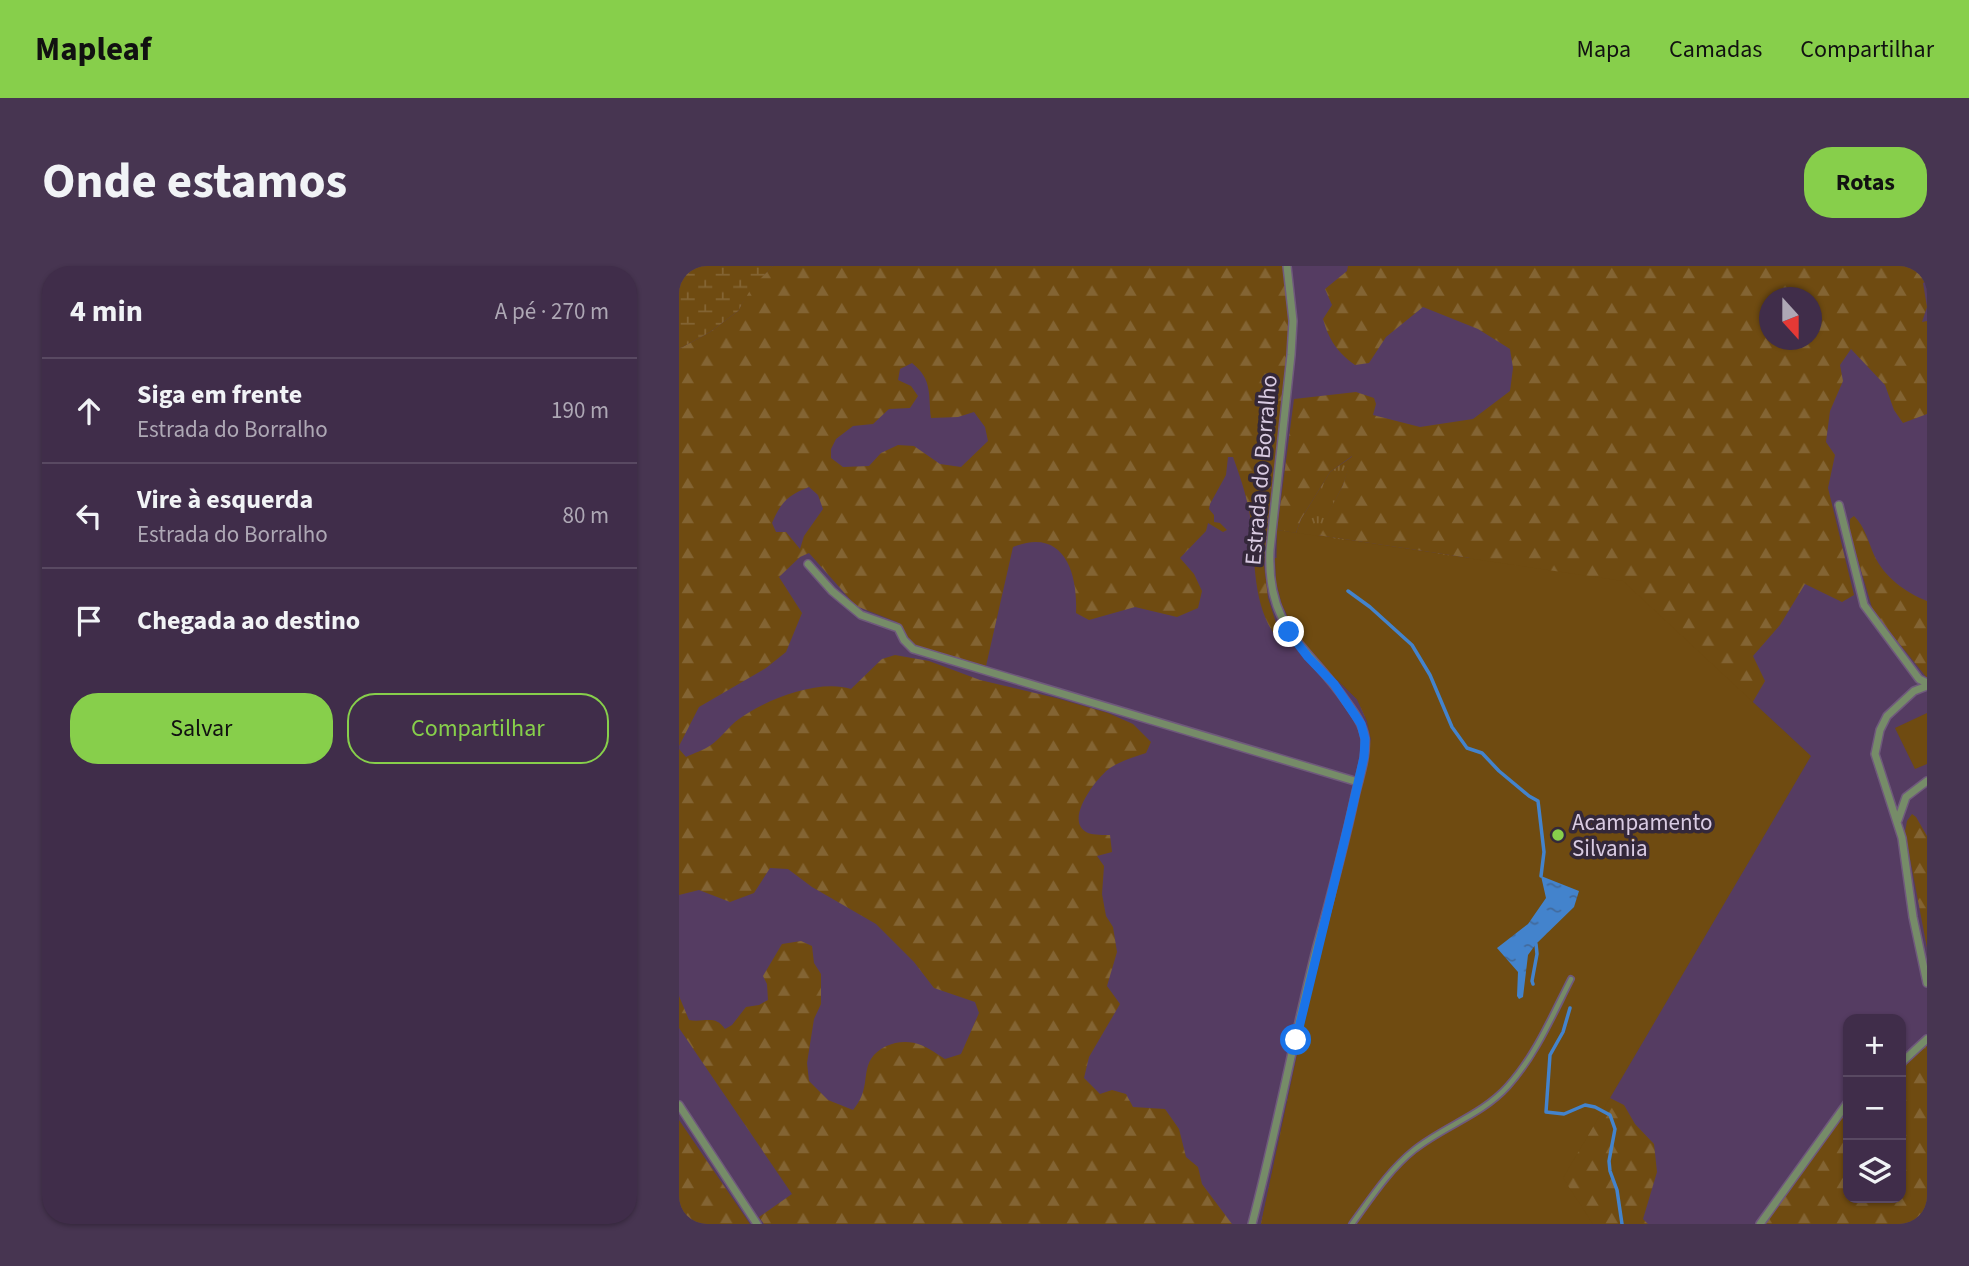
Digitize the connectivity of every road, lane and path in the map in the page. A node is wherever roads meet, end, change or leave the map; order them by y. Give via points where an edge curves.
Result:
1 (1287, 266) edge
2 (1839, 505) dead end
3 (807, 564) dead end
4 (1927, 685) edge
5 (1927, 781) edge
6 (1358, 782) junction
7 (1898, 821) junction
8 (1571, 979) dead end
9 (1927, 984) edge
10 (1927, 1039) edge
11 (1906, 1058) edge
12 (679, 1105) edge
13 (1843, 1109) edge
14 (757, 1224) edge
15 (1252, 1224) edge
16 (1352, 1224) edge
17 (1760, 1224) edge

1 - 6 street, Estrada do Borralho via 1293,321 1270,583 1289,632 1361,724 1365,739
2 - 4 street via 1864,606
3 - 6 street via 861,615 898,628 913,649
4 - 7 street via 1887,716 1877,743 1876,762
5 - 7 street via 1906,797
6 - 15 street, Estrada do Borralho
7 - 9 street
8 - 16 lane via 1538,1044 1507,1087 1416,1149 1379,1186
10 - 11 street
12 - 14 street
13 - 17 street

